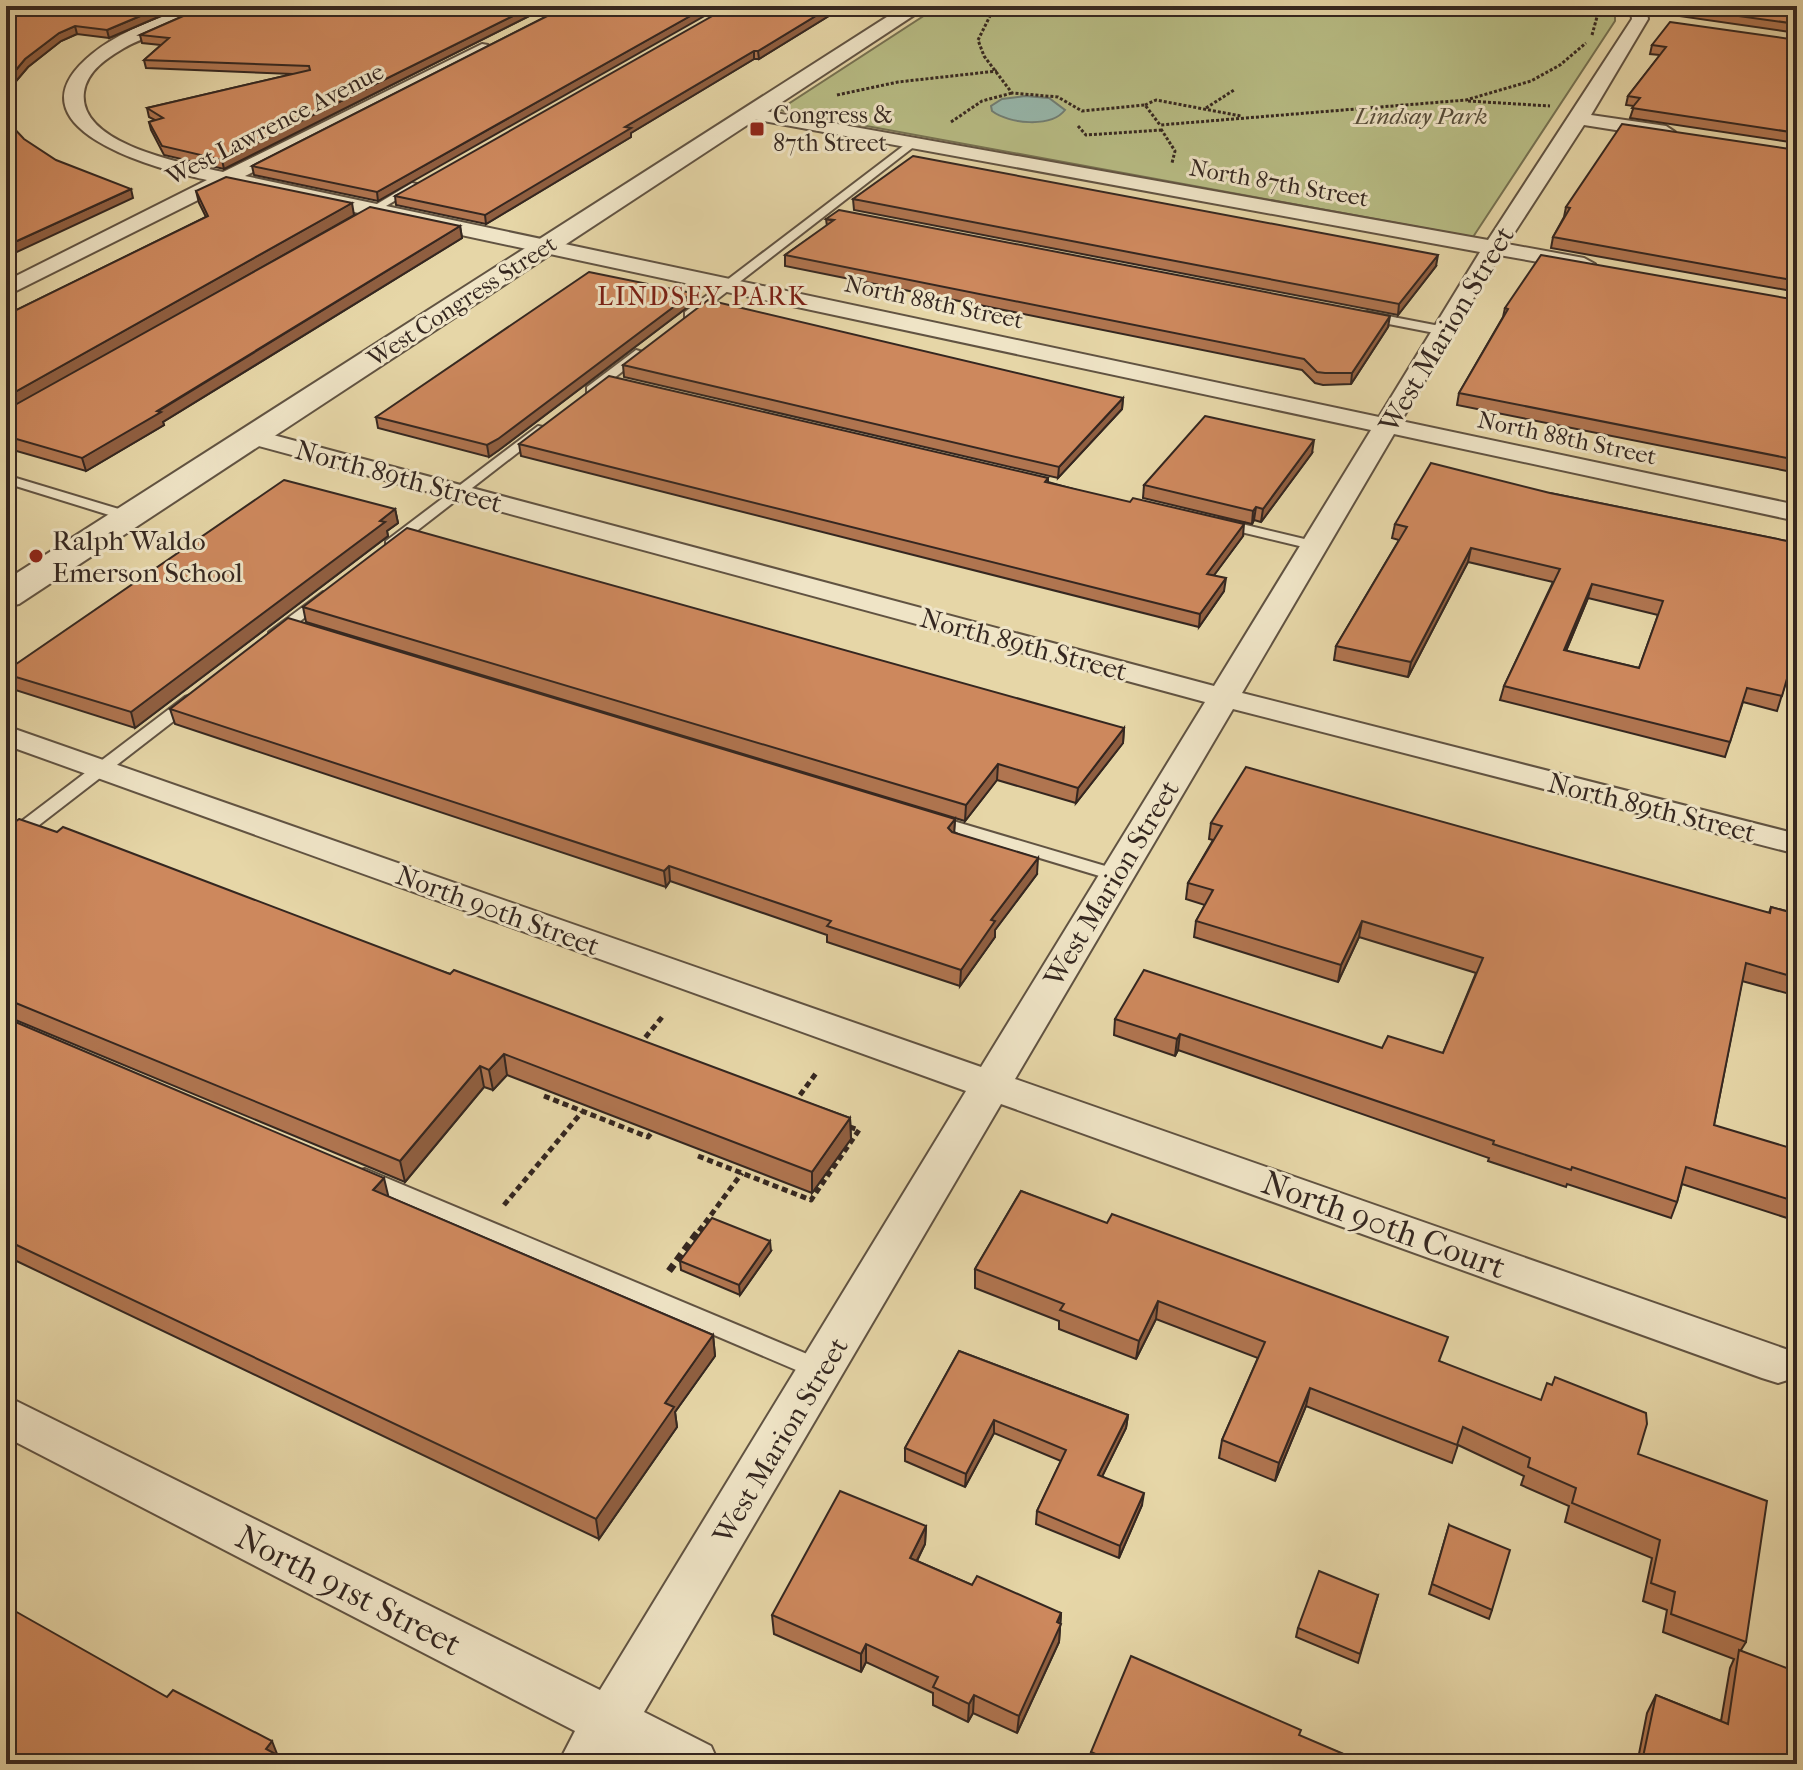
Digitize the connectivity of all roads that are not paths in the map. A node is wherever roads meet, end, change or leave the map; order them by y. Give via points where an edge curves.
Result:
1 (205, 6) edge
2 (918, 6) edge
3 (157, 8) edge
4 (188, 13) junction
5 (1645, 16) edge
6 (498, 41) edge
7 (753, 114) junction
8 (1579, 119) junction
9 (1692, 136) edge
10 (915, 142) junction
11 (433, 176) edge
12 (225, 178) junction
13 (826, 211) junction
14 (842, 214) edge
15 (362, 216) junction
16 (544, 246) junction
17 (1494, 247) junction
18 (1611, 268) edge
19 (730, 285) junction
20 (6, 289) edge
21 (1348, 312) edge
22 (676, 325) edge
23 (1445, 331) junction
24 (653, 343) edge
25 (605, 379) junction
26 (621, 383) edge
27 (581, 398) edge
28 (546, 425) edge
29 (1388, 426) junction
30 (253, 437) junction
31 (6, 479) edge
32 (458, 491) junction
33 (1797, 513) edge
34 (127, 516) junction
35 (1212, 521) edge
36 (1316, 546) junction
37 (373, 557) edge
38 (336, 586) edge
39 (6, 596) edge
40 (263, 643) edge
41 (204, 690) edge
42 (1222, 697) junction
43 (6, 735) edge
44 (101, 769) junction
45 (913, 814) edge
46 (6, 842) edge
47 (1797, 844) edge
48 (1116, 875) junction
49 (990, 1084) junction
50 (340, 1166) edge
51 (1778, 1365) dead end
52 (823, 1371) junction
53 (6, 1415) edge
54 (609, 1723) junction
55 (584, 1764) edge
56 (693, 1764) edge

1 - 4 street
2 - 7 street, West Congress Street
3 - 4 street
4 - 12 street, North 88th Street via 104,53 74,89 75,110 90,130 119,147
5 - 8 street, West Marion Street
6 - 12 street, West Lawrence Avenue
7 - 10 street, North 87th Street
7 - 16 street, West Congress Street
8 - 9 street
8 - 17 street, West Marion Street
10 - 13 lane
10 - 17 street, North 87th Street
11 - 15 lane
12 - 15 street, North 88th Street
12 - 20 street, West Lawrence Avenue
13 - 14 lane
13 - 19 lane
15 - 16 street, North 88th Street
16 - 19 street, North 88th Street
16 - 30 street, West Congress Street
17 - 18 street, North 87th Street
17 - 23 street, West Marion Street
19 - 22 lane
19 - 29 street, North 88th Street
21 - 23 lane
23 - 29 street, West Marion Street
24 - 25 lane
25 - 26 lane
25 - 27 lane
28 - 32 lane
29 - 33 street, North 88th Street
29 - 36 street, West Marion Street
30 - 32 street, North 89th Street
30 - 34 street, West Congress Street
31 - 34 lane
32 - 37 lane
32 - 42 street, North 89th Street
34 - 39 street, West Congress Street
35 - 36 lane
36 - 42 street, West Marion Street
38 - 40 lane via 295,626
41 - 44 lane
42 - 47 street, North 89th Street
42 - 48 street, West Marion Street
43 - 44 street, North 90th Street
44 - 46 lane
44 - 49 street, North 90th Street
45 - 48 lane
48 - 49 street, West Marion Street
49 - 51 street, North 90th Court
49 - 52 street, West Marion Street
50 - 52 lane
52 - 54 street, West Marion Street
53 - 54 street, North 91st Street
54 - 55 street, West Marion Street
54 - 56 street, North 91st Street

